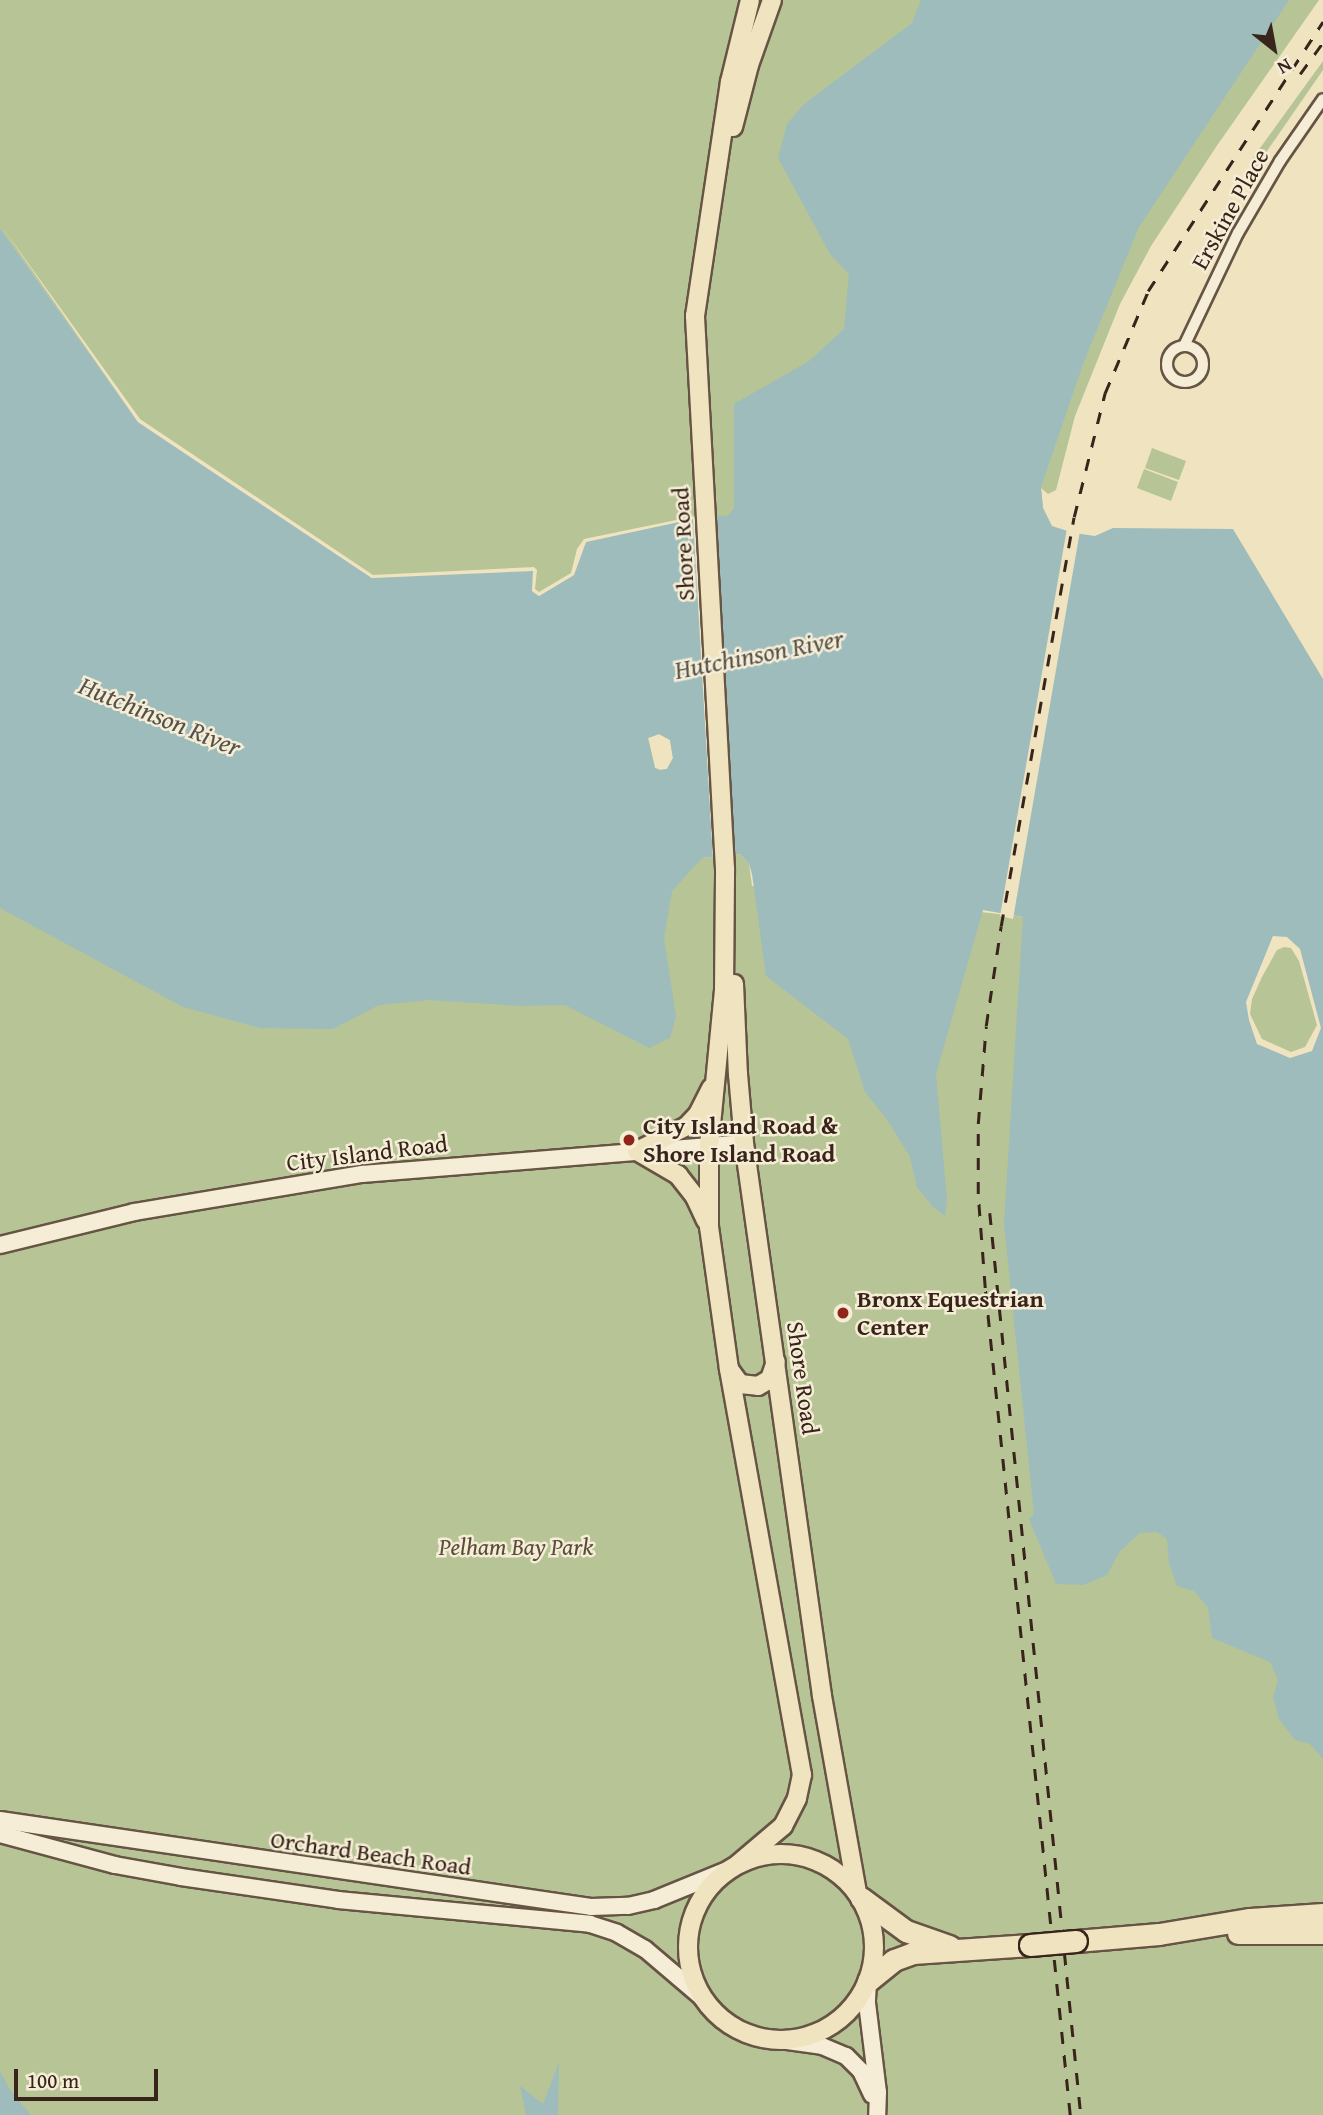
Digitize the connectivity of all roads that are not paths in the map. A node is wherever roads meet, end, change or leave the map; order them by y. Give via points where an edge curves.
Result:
1 (742, 0) edge
2 (750, 0) edge
3 (772, 0) edge
4 (730, 82) junction
5 (1323, 99) edge
6 (710, 218) junction
7 (1184, 346) dead end
8 (725, 869) junction
9 (715, 1079) junction
10 (744, 1143) junction
11 (709, 1146) junction
12 (637, 1151) junction
13 (709, 1227) junction
14 (0, 1245) edge
15 (776, 1362) junction
16 (729, 1369) junction
17 (0, 1820) edge
18 (0, 1834) edge
19 (734, 1867) junction
20 (859, 1895) junction
21 (1323, 1914) edge
22 (1323, 1933) edge
23 (1159, 1934) junction
24 (968, 1949) junction
25 (868, 1981) junction
26 (705, 2000) junction
27 (780, 2040) junction
28 (877, 2111) edge

1 - 4 street
2 - 4 main road, Shore Road
3 - 6 main road, Shore Road via 746,76
4 - 6 main road, Shore Road
5 - 7 street, Erskine Place via 1238,233
6 - 8 main road, Shore Road via 695,316
8 - 9 main road, Shore Road via 724,991
8 - 10 main road, Shore Road via 733,917
9 - 11 main road, Shore Road
9 - 12 main road via 693,1121
10 - 11 street, City Island Road
10 - 15 main road, Shore Road
11 - 12 street, City Island Road
11 - 13 main road, Shore Road
12 - 13 main road via 678,1175
12 - 14 street, City Island Road via 307,1181 134,1212
13 - 16 main road, Shore Road
15 - 16 main road via 770,1379 758,1386 740,1384
15 - 20 main road, Shore Road via 822,1696
16 - 19 main road, Shore Road via 802,1767 800,1791 787,1820
17 - 19 street, Orchard Beach Road via 591,1907 654,1900
18 - 26 street, Orchard Beach Road via 115,1866 181,1877 338,1900 590,1924 645,1950
19 - 20 main road via 771,1854 805,1857 836,1871
19 - 26 main road via 705,1893 689,1933 690,1968
20 - 24 highway via 916,1936
20 - 25 main road via 874,1940
21 - 23 highway via 1250,1919
22 - 23 highway
23 - 24 highway, bridge
24 - 25 highway via 902,1956
25 - 27 main road via 855,2004 829,2027 805,2037
25 - 28 street
26 - 27 main road via 732,2026
27 - 28 street via 822,2046 853,2060 865,2077

